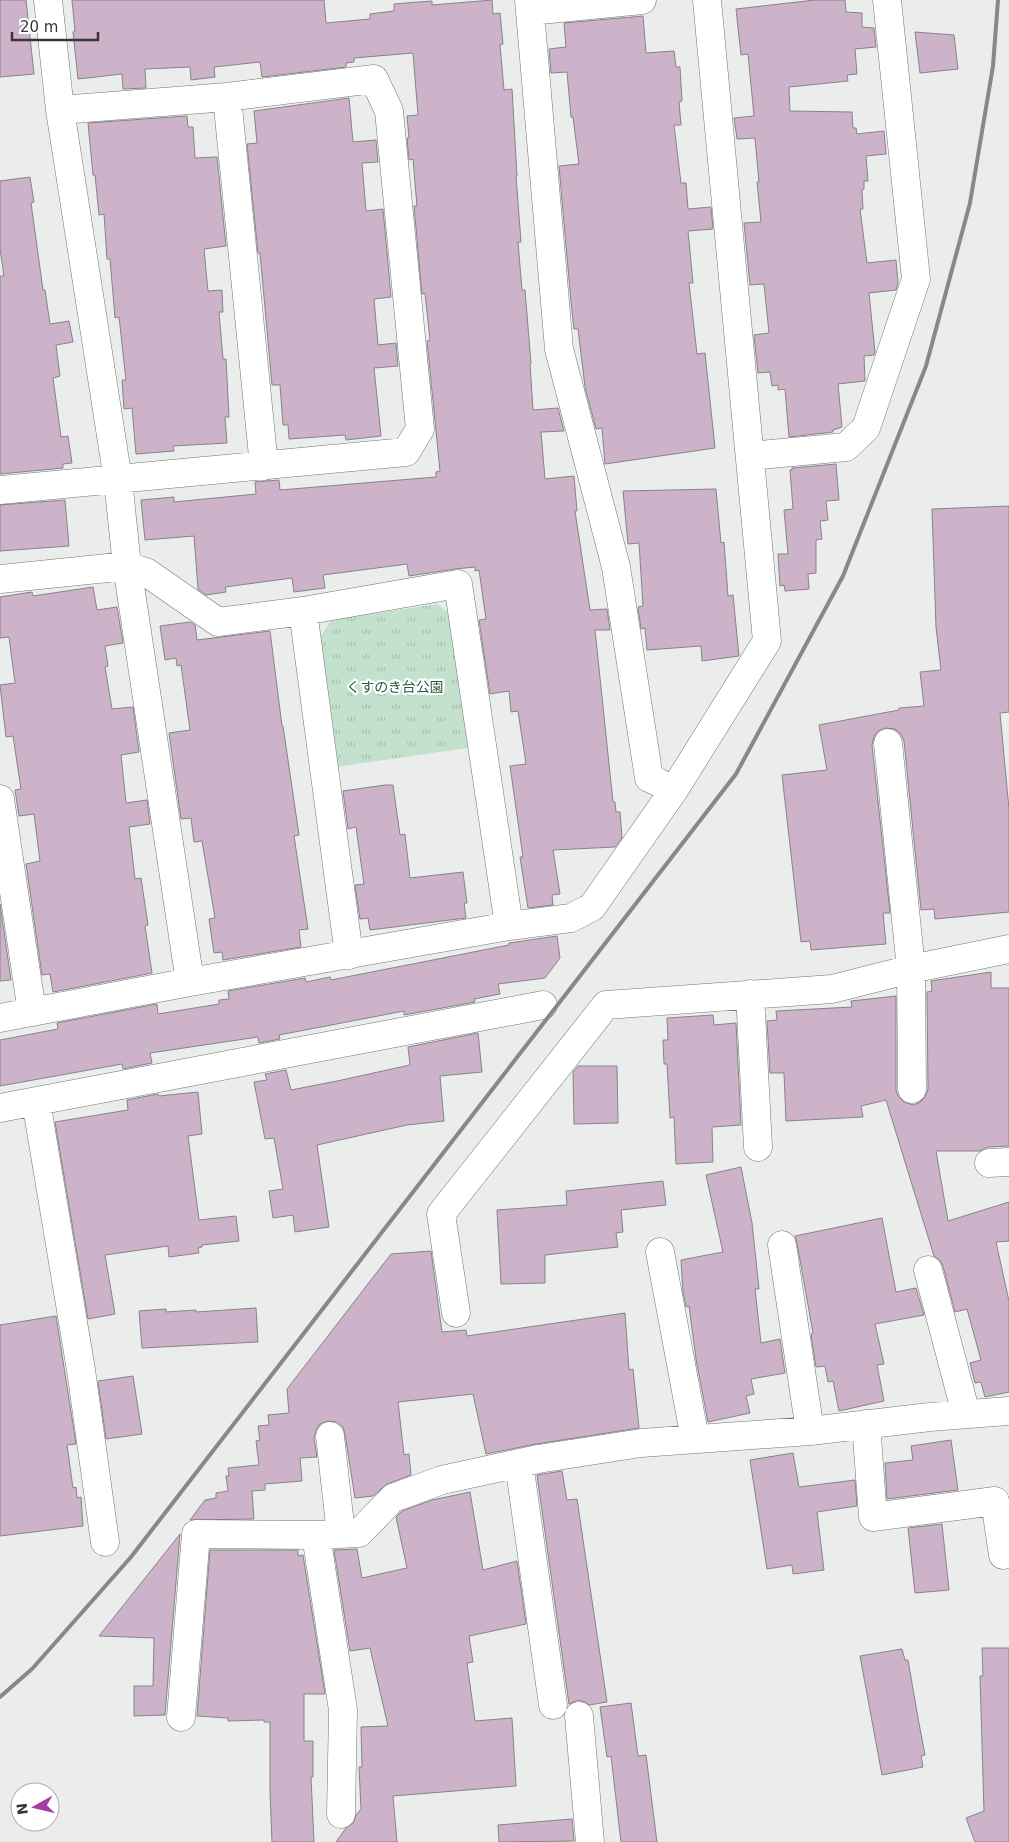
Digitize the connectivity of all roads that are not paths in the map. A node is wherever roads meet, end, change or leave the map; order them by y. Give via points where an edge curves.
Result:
1 (48, 0) edge
2 (642, 0) edge
3 (707, 0) edge
4 (888, 0) edge
5 (529, 5) edge
6 (227, 97) junction
7 (60, 110) junction
8 (750, 456) junction
9 (264, 466) junction
10 (118, 480) junction
11 (0, 490) edge
12 (128, 566) junction
13 (0, 579) edge
14 (303, 611) junction
15 (888, 743) dead end
16 (674, 790) junction
17 (0, 799) edge
18 (509, 926) junction
19 (1009, 949) edge
20 (349, 955) junction
21 (911, 969) junction
22 (190, 982) junction
23 (750, 994) junction
24 (543, 1005) dead end
25 (32, 1012) junction
26 (0, 1018) edge
27 (912, 1089) dead end
28 (36, 1101) junction
29 (0, 1108) edge
30 (758, 1147) dead end
31 (782, 1245) dead end
32 (660, 1252) dead end
33 (928, 1270) dead end
34 (456, 1313) dead end
35 (1009, 1411) edge
36 (966, 1414) junction
37 (866, 1424) junction
38 (810, 1431) junction
39 (330, 1436) dead end
40 (695, 1439) junction
41 (519, 1463) junction
42 (329, 1535) junction
43 (105, 1542) dead end
44 (1003, 1555) dead end
45 (553, 1705) dead end
46 (181, 1716) dead end
47 (579, 1716) dead end
48 (341, 1814) dead end
49 (590, 1842) edge

1 - 7 street
2 - 5 street
3 - 8 street
4 - 8 street via 916,279 866,428 846,447
5 - 16 street via 559,349 616,568 649,778
6 - 7 street
6 - 9 street
6 - 9 street via 374,79 389,111 420,428 406,452
7 - 10 street
8 - 16 street via 768,640
9 - 10 street
10 - 11 street
10 - 12 street
12 - 13 street
12 - 14 street via 146,572 218,622
12 - 22 street
14 - 18 street via 458,584
14 - 20 street
15 - 21 street
16 - 18 street via 592,907 571,918
17 - 25 street
18 - 20 street
19 - 21 street
20 - 22 street
21 - 23 street via 832,989
21 - 27 street
22 - 25 street
23 - 30 street
23 - 34 street via 606,1005 441,1214
24 - 28 street
25 - 26 street
28 - 29 street
28 - 43 street via 80,1361
31 - 38 street
32 - 40 street
33 - 36 street
35 - 36 street
36 - 37 street
37 - 38 street
37 - 44 street via 873,1517 995,1501
38 - 40 street
39 - 42 street
40 - 41 street via 641,1443
41 - 42 street via 442,1480 393,1498 358,1534
41 - 45 street
42 - 46 street via 196,1534
42 - 48 street via 343,1710
47 - 49 street

